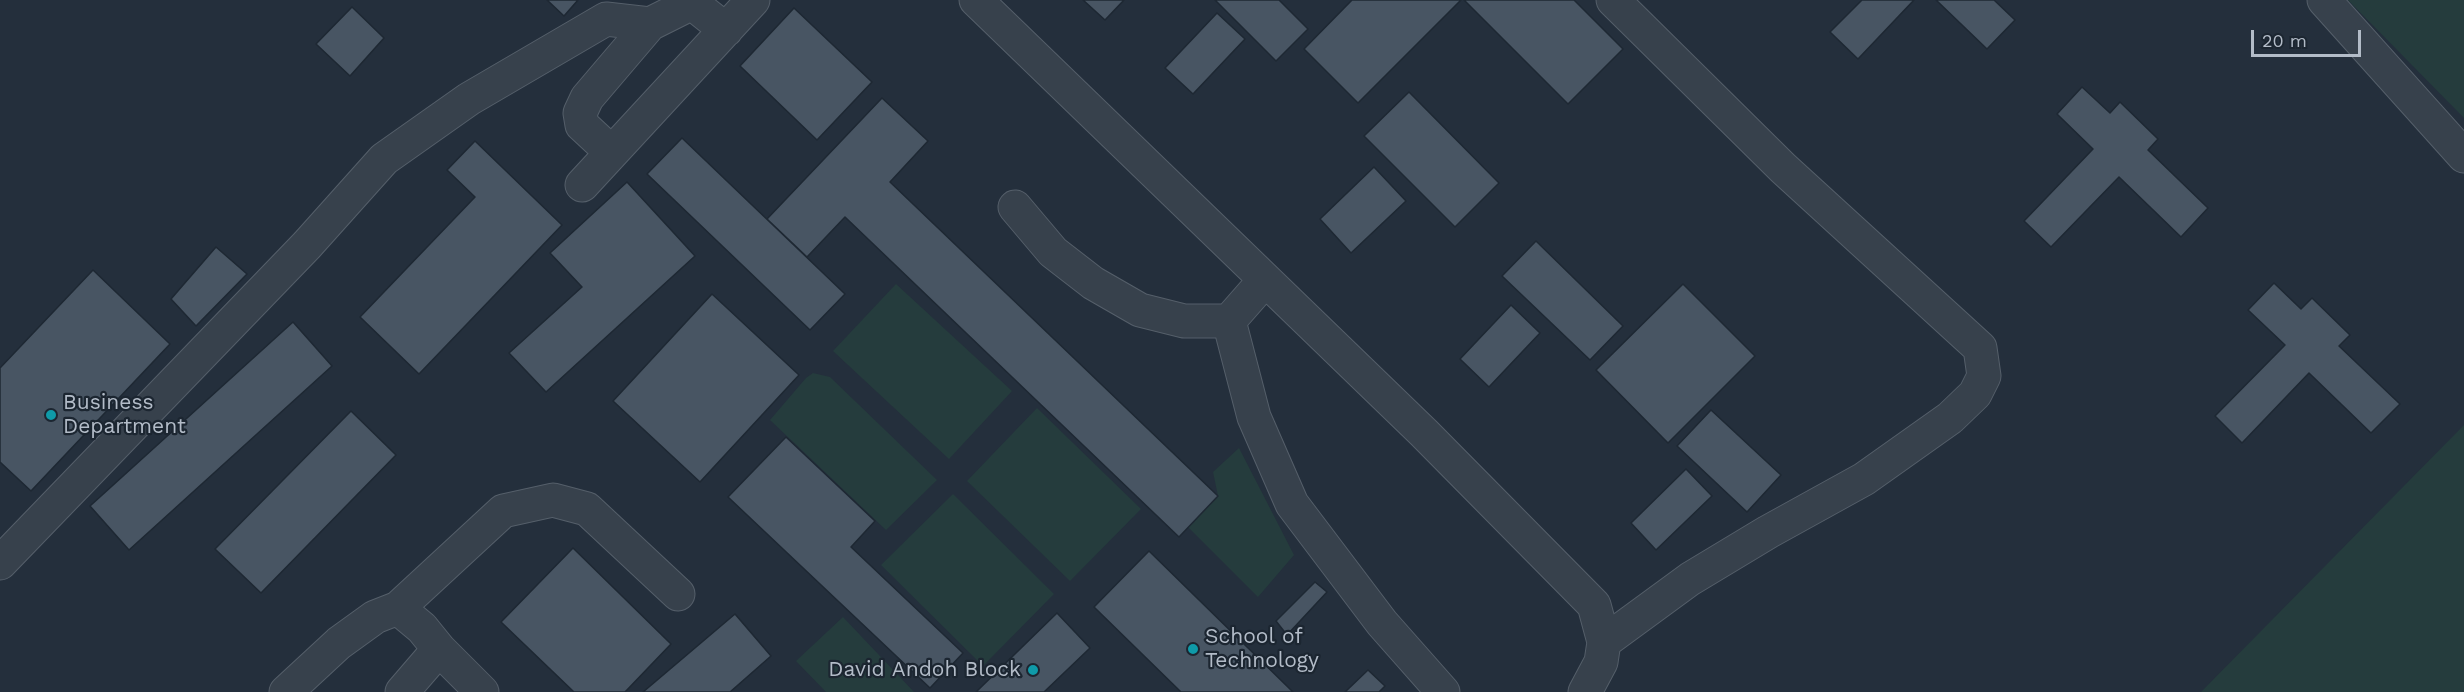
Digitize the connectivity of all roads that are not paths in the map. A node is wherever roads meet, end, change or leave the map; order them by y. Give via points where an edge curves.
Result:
1 (753, 0) edge
2 (976, 0) edge
3 (1613, 0) edge
4 (2324, 0) edge
5 (692, 2) edge
6 (650, 24) junction
7 (726, 30) junction
8 (611, 153) junction
9 (2464, 156) edge
10 (582, 185) dead end
11 (1015, 207) dead end
12 (1265, 280) junction
13 (1229, 321) junction
14 (0, 563) edge
15 (678, 594) dead end
16 (398, 608) junction
17 (1604, 642) junction
18 (439, 649) junction
19 (286, 692) edge
20 (402, 692) edge
21 (482, 692) edge
22 (1443, 692) edge
23 (1585, 692) edge

1 - 7 lane
2 - 12 lane
3 - 17 lane via 1784,168 1980,348 1984,376 1975,394 1950,418 1883,466 1690,579
4 - 9 lane
5 - 6 lane
5 - 7 lane
6 - 8 lane via 586,98 580,112 582,125
6 - 14 lane via 606,19 469,99 384,159 307,245
7 - 8 lane
8 - 10 lane
11 - 13 lane via 1053,252 1093,283 1140,310 1184,321
12 - 13 lane
12 - 17 lane via 1594,605
13 - 22 lane via 1254,417 1292,504 1382,623
15 - 16 lane via 587,509 553,500 502,511
16 - 18 lane
16 - 19 lane via 375,617 339,643
17 - 23 lane via 1601,662
18 - 20 lane
18 - 21 lane

